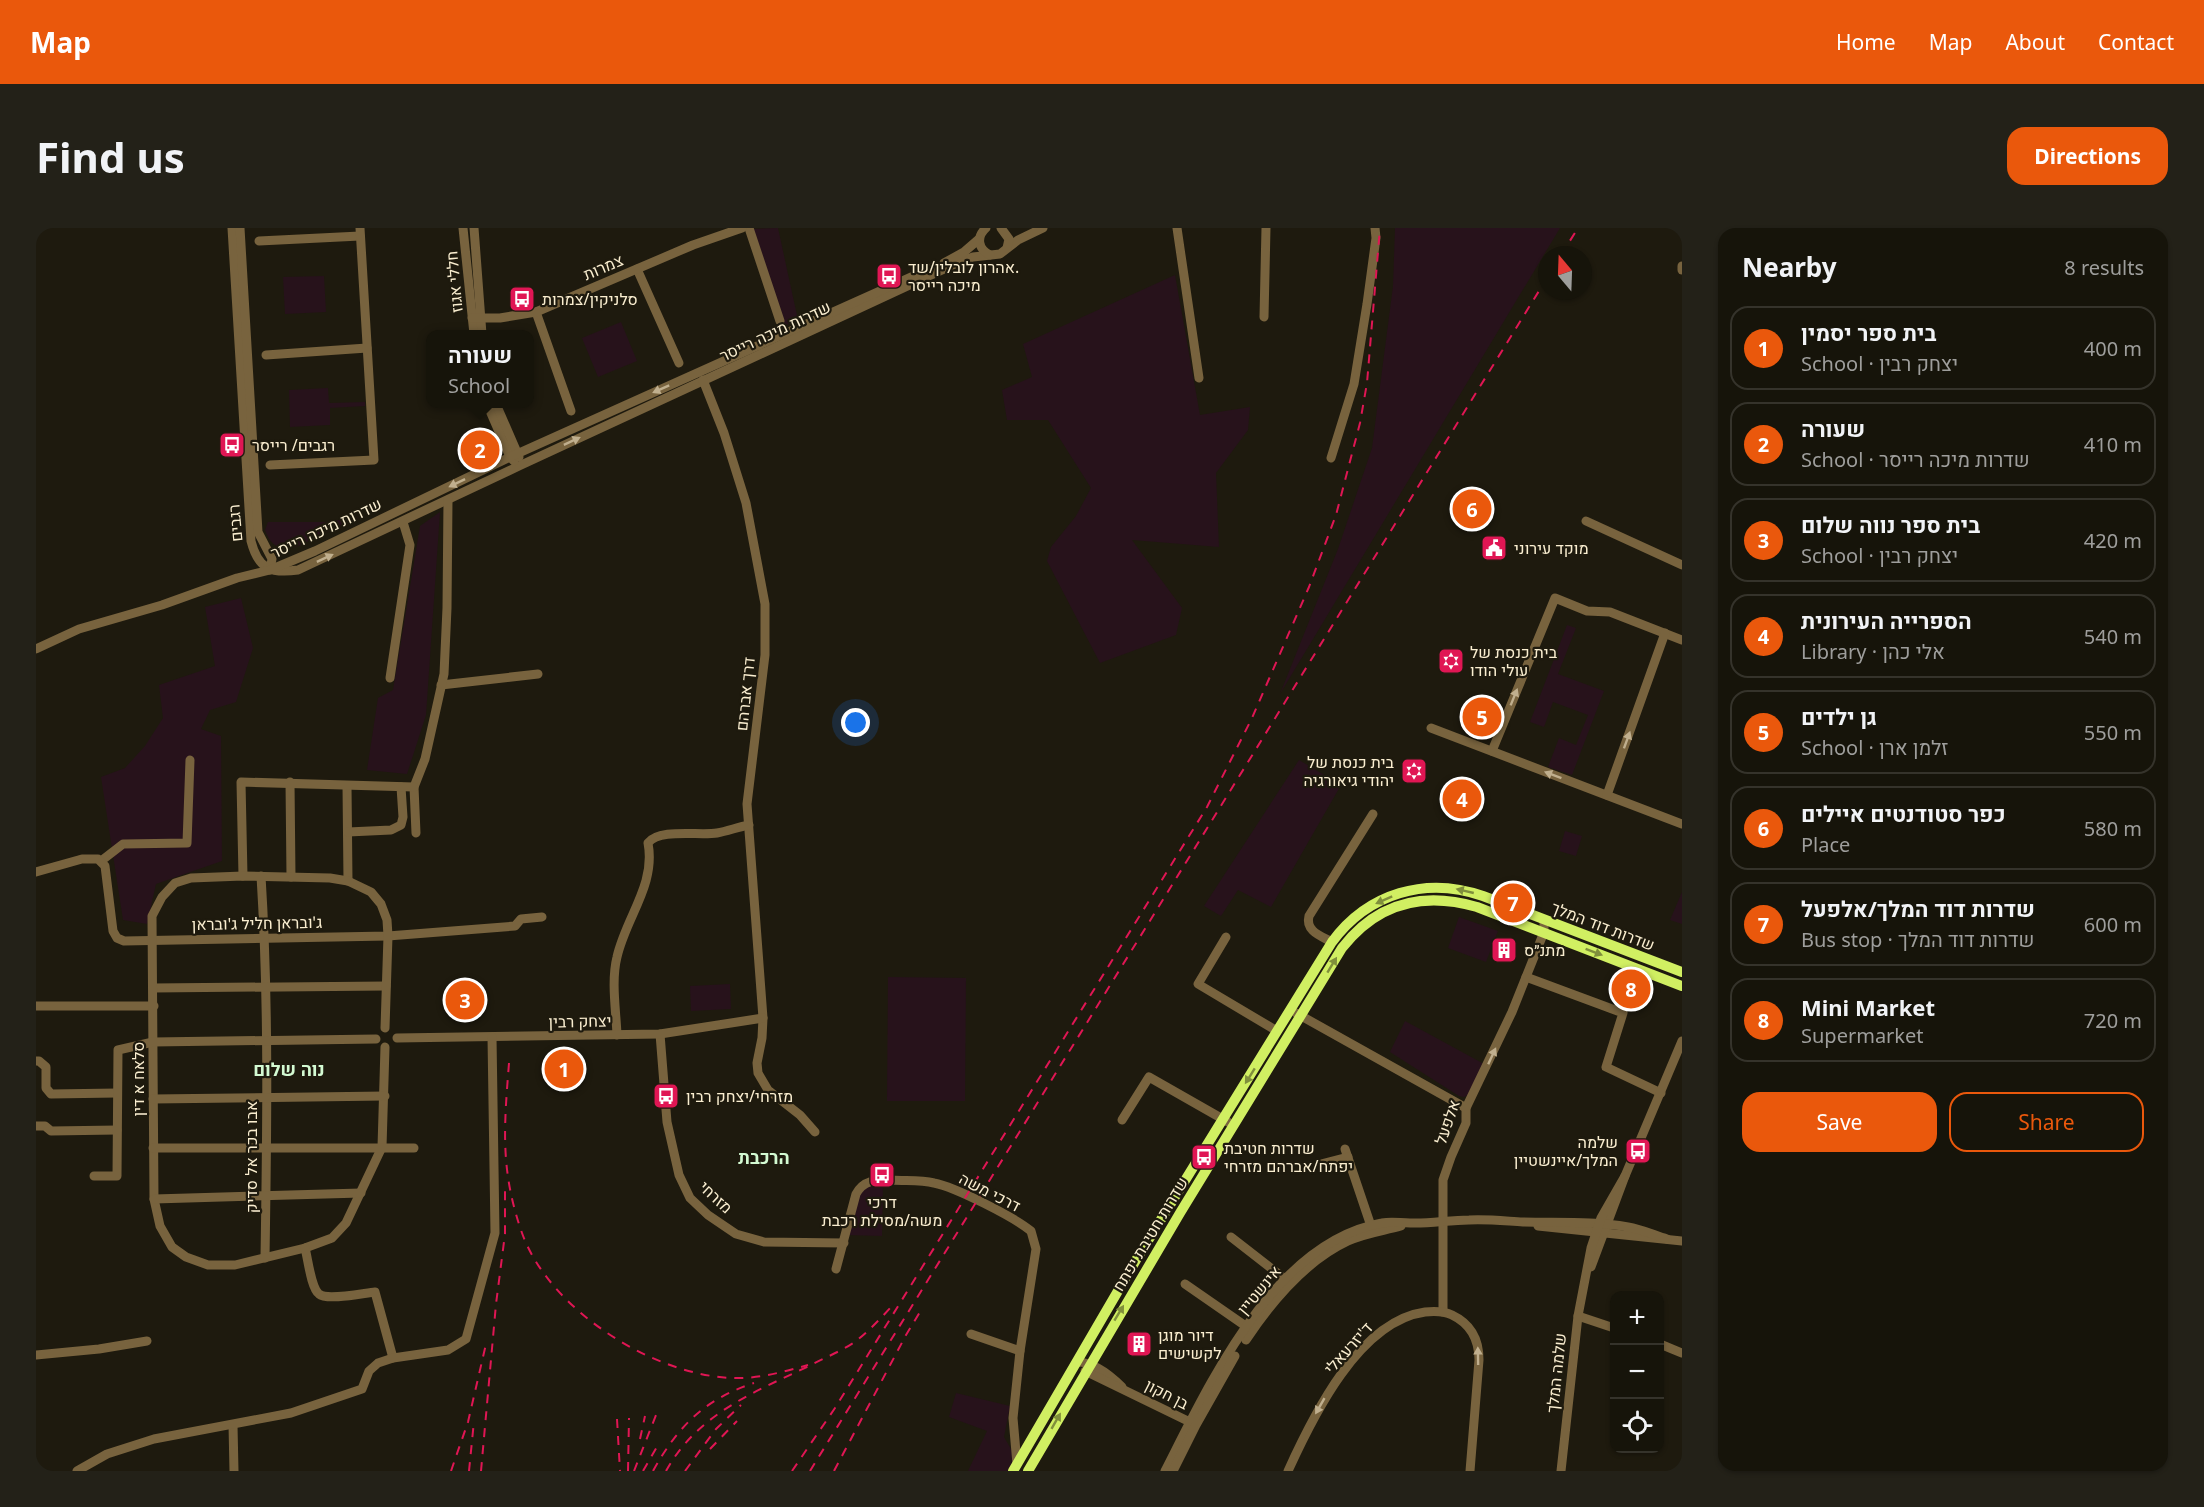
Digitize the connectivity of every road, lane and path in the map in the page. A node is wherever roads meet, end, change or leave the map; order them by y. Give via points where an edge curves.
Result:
1 (232, 228) edge
2 (240, 228) edge
3 (463, 228) edge
4 (474, 228) edge
5 (742, 228) edge
6 (749, 228) edge
7 (1001, 228) edge
8 (1044, 228) edge
9 (1177, 228) edge
10 (1266, 228) edge
11 (1375, 228) edge
12 (983, 231) edge
13 (360, 232) edge
14 (259, 241) dead end
15 (1007, 248) junction
16 (990, 255) junction
17 (637, 269) junction
18 (536, 312) junction
19 (1264, 317) dead end
20 (476, 318) junction
21 (780, 321) dead end
22 (474, 330) edge
23 (480, 330) edge
24 (367, 348) junction
25 (266, 355) dead end
26 (679, 363) dead end
27 (1199, 378) dead end
28 (703, 380) junction
29 (489, 408) edge
30 (497, 408) edge
31 (571, 411) dead end
32 (514, 455) junction
33 (1331, 458) dead end
34 (270, 465) dead end
35 (519, 466) junction
36 (448, 500) junction
37 (1586, 521) dead end
38 (403, 522) junction
39 (269, 553) junction
40 (297, 559) junction
41 (1682, 566) edge
42 (270, 570) junction
43 (1665, 633) junction
44 (1682, 640) edge
45 (36, 649) edge
46 (537, 674) dead end
47 (390, 678) dead end
48 (441, 685) junction
49 (1431, 728) dead end
50 (1492, 751) junction
51 (190, 759) dead end
52 (290, 782) junction
53 (347, 786) junction
54 (400, 787) junction
55 (414, 787) junction
56 (1607, 795) junction
57 (1373, 813) dead end
58 (1682, 824) edge
59 (749, 825) junction
60 (348, 832) junction
61 (416, 833) dead end
62 (100, 861) junction
63 (36, 872) edge
64 (243, 876) junction
65 (261, 876) junction
66 (291, 877) junction
67 (348, 881) junction
68 (542, 917) dead end
69 (1544, 920) junction
70 (1544, 932) junction
71 (388, 936) junction
72 (1226, 937) dead end
73 (265, 938) junction
74 (151, 939) junction
75 (1332, 942) junction
76 (1680, 970) edge
77 (1526, 977) junction
78 (386, 986) junction
79 (1682, 986) edge
80 (266, 987) junction
81 (153, 988) junction
82 (36, 1006) edge
83 (154, 1006) junction
84 (1288, 1014) junction
85 (1301, 1015) junction
86 (763, 1018) junction
87 (385, 1028) junction
88 (1277, 1031) junction
89 (660, 1034) junction
90 (617, 1035) junction
91 (492, 1037) junction
92 (397, 1038) junction
93 (376, 1039) junction
94 (266, 1041) junction
95 (1682, 1041) edge
96 (153, 1042) junction
97 (385, 1047) junction
98 (36, 1061) edge
99 (117, 1093) junction
100 (1660, 1093) junction
101 (385, 1096) junction
102 (267, 1097) junction
103 (153, 1099) junction
104 (1466, 1108) junction
105 (1122, 1120) dead end
106 (1222, 1121) junction
107 (1236, 1122) junction
108 (36, 1126) edge
109 (117, 1130) junction
110 (815, 1132) dead end
111 (382, 1147) junction
112 (153, 1148) junction
113 (268, 1148) junction
114 (414, 1148) dead end
115 (1321, 1164) dead end
116 (94, 1176) dead end
117 (361, 1193) junction
118 (266, 1196) junction
119 (154, 1199) junction
120 (1443, 1221) junction
121 (1602, 1228) junction
122 (1372, 1229) junction
123 (1231, 1237) dead end
124 (1682, 1241) edge
125 (844, 1243) junction
126 (305, 1248) junction
127 (265, 1258) junction
128 (836, 1269) dead end
129 (1285, 1279) junction
130 (1185, 1284) dead end
131 (1443, 1312) junction
132 (1578, 1316) junction
133 (1247, 1327) junction
134 (1610, 1327) edge
135 (971, 1334) dead end
136 (147, 1341) dead end
137 (1662, 1345) edge
138 (1020, 1351) junction
139 (1682, 1353) edge
140 (36, 1355) edge
141 (393, 1358) junction
142 (1077, 1362) junction
143 (1087, 1367) junction
144 (1193, 1424) junction
145 (233, 1425) junction
146 (1013, 1434) junction
147 (1032, 1438) junction
148 (1015, 1468) edge
149 (77, 1471) edge
150 (234, 1471) edge
151 (1028, 1471) edge
152 (1165, 1471) edge
153 (1173, 1471) edge
154 (1288, 1471) edge
155 (1470, 1471) edge
156 (1561, 1471) edge

1 - 42 street, רגבים via 251,541 257,560
2 - 39 street, רגבים via 258,532
3 - 20 street, חללי אגוז
4 - 20 street, חללי אגוז
5 - 17 street, צמרות
6 - 21 street
7 - 15 street via 1008,239
8 - 15 street
9 - 27 street
10 - 19 street
11 - 33 street via 1368,304 1354,384
12 - 16 street via 981,248
12 -> 32 street, שדרות מיכה רייסר via 951,260
13 - 14 street
13 - 24 street
15 - 16 street, שדרות מיכה רייסר
16 - 28 street, שדרות מיכה רייסר via 955,264
17 - 18 street, צמרות
17 - 26 street
18 - 20 street, צמרות
18 - 31 street
20 - 22 street, חללי אגוז
20 - 23 street, חללי אגוז
24 - 25 street
24 - 34 street via 374,460
35 -> 28 street, שדרות מיכה רייסר
28 - 59 street, דרך אברהם via 746,502 765,604 765,655 747,804
29 - 32 street
30 - 32 street
32 - 35 street
32 -> 40 street, שדרות מיכה רייסר
35 - 36 street, שדרות מיכה רייסר
36 - 38 street, שדרות מיכה רייסר
36 - 48 street via 447,608
37 - 41 street
42 -> 38 street, שדרות מיכה רייסר via 298,570
38 - 47 street via 410,545
39 - 40 street
39 - 42 street, רגבים
40 - 42 street, שדרות מיכה רייסר
42 - 45 street via 79,629
43 - 44 street
50 -> 43 street via 1555,598 1587,611 1610,612
56 -> 43 street
46 - 48 street
48 - 55 street via 425,759
49 - 50 street
56 -> 50 street
51 - 62 street via 187,843 123,844
52 - 53 street
52 - 64 street via 241,782
52 - 66 street
53 - 54 street
53 - 60 street
54 - 55 street
54 - 60 street via 401,825 391,830
55 - 61 street
56 - 58 street
57 - 75 street via 1309,916 1310,927
59 - 86 street, דרך אברהם
59 - 90 street via 715,833 672,834 648,843 650,873 616,958
60 - 67 street
62 - 63 street via 82,859
62 - 74 street, ג'ובראן חליל ג'ובראן via 105,866 117,938
64 - 65 street, סלאח א דין
64 - 74 street, סלאח א דין via 190,878 175,883 152,916
65 - 66 street, סלאח א דין
65 - 73 street, אבו בכר אל סדיק
66 - 67 street, סלאח א דין
67 - 71 street, סלאח א דין via 371,892 381,904
68 - 71 street, ג'ובראן חליל ג'ובראן via 521,920 515,926
69 - 70 street, אלפעל
69 -> 75 main road, שדרות דוד המלך via 1473,892 1426,887 1376,903 1353,918
69 - 76 main road, שדרות דוד המלך
70 - 77 street, אלפעל
70 -> 79 main road, שדרות דוד המלך
85 -> 70 main road, שדרות דוד המלך via 1350,938 1372,919 1399,906 1429,899 1458,901
71 - 73 street, ג'ובראן חליל ג'ובראן
71 - 78 street, סלאח א דין
72 - 88 street via 1198,984
73 - 74 street, ג'ובראן חליל ג'ובראן
73 - 80 street, אבו בכר אל סדיק
74 - 81 street, סלאח א דין
75 - 84 main road, שדרות דוד המלך
77 - 100 street via 1623,1013 1606,1067
104 -> 77 street, אלפעל
78 - 80 street
78 - 87 street, סלאח א דין
80 - 81 street
80 - 94 street, אבו בכר אל סדיק
81 - 83 street, סלאח א דין
82 - 83 street
83 - 96 street, סלאח א דין
84 - 85 street
84 - 88 main road, שדרות חטיבת יפתח
85 - 104 street
85 - 107 main road, שדרות חטיבת יפתח
86 - 89 street, יצחק רבין
86 - 110 street, דרך אברהם via 758,1073 768,1090 795,1110
87 - 92 street via 394,1031
87 - 93 street
88 -> 106 main road, שדרות חטיבת יפתח
89 - 90 street, יצחק רבין
89 - 125 street, מזרחי via 667,1122 679,1175 690,1198 736,1234 764,1242
90 - 91 street, יצחק רבין
91 - 92 street, יצחק רבין
91 - 141 street via 495,1233 466,1339 448,1350
92 - 97 street via 393,1045
93 - 94 street
93 - 97 street
94 - 96 street
94 - 102 street, אבו בכר אל סדיק
95 - 100 street, שלמה המלך
96 - 99 street via 118,1050
96 - 103 street, סלאח א דין
97 - 101 street, סלאח א דין
98 - 99 street via 46,1067 46,1088 51,1094
99 - 109 street
100 - 121 street, שלמה המלך via 1625,1176 1607,1204
101 - 102 street
101 - 111 street, סלאח א דין
102 - 103 street
102 - 113 street, אבו בכר אל סדיק
103 - 112 street, סלאח א דין
104 - 120 street, אלפעל via 1466,1123 1443,1180
105 - 106 street via 1149,1077
106 - 107 street
106 - 142 main road, שדרות חטיבת יפתח
143 -> 107 main road, שדרות חטיבת יפתח
108 - 109 street via 51,1131
109 - 116 street via 117,1176
111 - 113 street
111 - 114 street
111 - 117 street, סלאח א דין
112 - 113 street
112 - 119 street, סלאח א דין
113 - 118 street, אבו בכר אל סדיק
115 - 122 street via 1346,1153
117 - 118 street
117 - 126 street, סלאח א דין via 346,1223 332,1238
118 - 119 street
118 - 127 street, אבו בכר אל סדיק
119 - 127 street, סלאח א דין via 160,1226 172,1246 186,1257 208,1265 235,1265
120 - 121 street, אינשטיין
120 - 122 street, אינשטיין via 1384,1222
120 - 131 street, אלפעל
121 - 124 street, אינשטיין via 1633,1228
121 - 132 street, שלמה המלך
122 - 129 street, אינשטיין via 1343,1236 1322,1248
122 - 144 street, אינשטיין via 1334,1248 1291,1283 1245,1341
123 - 129 street
125 - 128 street, דרכי משה
125 - 138 street, דרכי משה via 856,1194 872,1180 940,1184 1025,1226 1034,1236 1036,1249
126 - 127 street, סלאח א דין
126 - 141 street via 318,1294 327,1297 375,1292
129 - 133 street, אינשטיין
130 - 133 street
131 -> 154 street, ד'יזרעאלי via 1416,1313 1401,1319 1356,1356 1325,1397
155 -> 131 street via 1478,1343 1466,1325
132 - 134 street
132 - 156 street, שלמה המלך
133 - 144 street, אינשטיין via 1216,1374
135 - 138 street
136 - 140 street
137 - 139 street
138 - 146 street, דרכי משה
141 - 145 street via 369,1371 362,1389 291,1413
142 - 143 street, בן חקון
142 - 147 main road, שדרות חטיבת יפתח
143 - 144 street, בן חקון via 1108,1384
151 -> 143 main road, שדרות חטיבת יפתח
144 - 152 street, אינשטיין
144 - 153 street, אינשטיין
145 - 149 street via 154,1439 107,1454
145 - 150 street
146 - 147 street via 1018,1442
146 - 148 street, דרכי משה
147 - 148 main road, שדרות חטיבת יפתח

